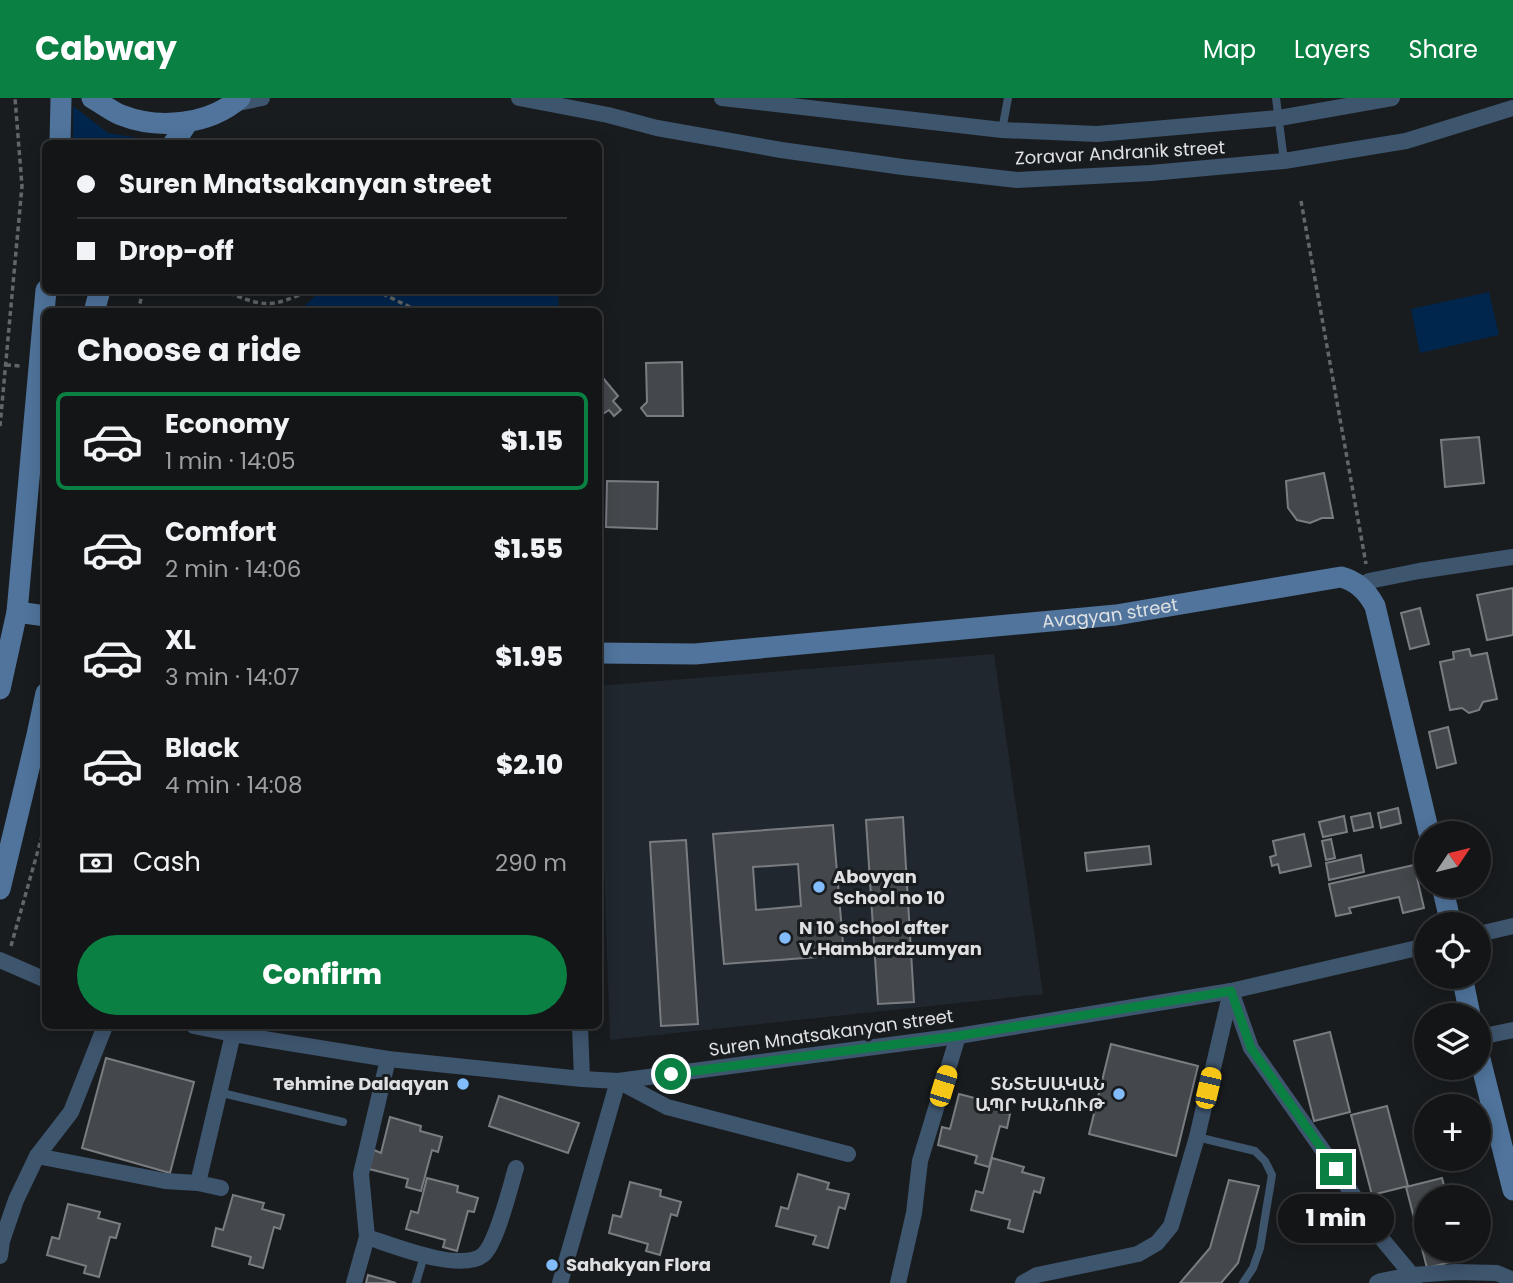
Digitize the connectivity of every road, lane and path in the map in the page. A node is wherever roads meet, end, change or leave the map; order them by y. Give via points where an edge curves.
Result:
1 (15, 98) edge
2 (61, 98) edge
3 (92, 98) edge
4 (262, 98) edge
5 (519, 98) edge
6 (605, 98) edge
7 (722, 98) edge
8 (1008, 98) edge
9 (1276, 98) edge
10 (1392, 98) edge
11 (236, 101) edge
12 (1513, 108) edge
13 (608, 115) junction
14 (1279, 118) junction
15 (188, 122) junction
16 (1002, 130) junction
17 (60, 140) edge
18 (176, 140) edge
19 (1284, 161) junction
20 (1301, 201) dead end
21 (232, 294) edge
22 (302, 294) edge
23 (383, 294) edge
24 (412, 308) edge
25 (42, 336) edge
26 (0, 426) edge
27 (1513, 558) edge
28 (1364, 583) junction
29 (18, 611) junction
30 (42, 615) edge
31 (602, 653) edge
32 (0, 689) edge
33 (42, 712) edge
34 (1426, 821) edge
35 (42, 835) edge
36 (0, 889) edge
37 (1513, 926) edge
38 (1491, 931) edge
39 (1414, 949) edge
40 (3, 961) edge
41 (42, 979) edge
42 (1231, 991) junction
43 (104, 1029) edge
44 (209, 1029) edge
45 (580, 1029) edge
46 (1513, 1030) edge
47 (233, 1034) junction
48 (1491, 1035) edge
49 (958, 1036) junction
50 (388, 1059) junction
51 (582, 1079) junction
52 (1485, 1080) edge
53 (618, 1081) junction
54 (218, 1092) junction
55 (343, 1122) dead end
56 (1197, 1137) junction
57 (848, 1154) dead end
58 (37, 1156) junction
59 (516, 1168) dead end
60 (198, 1183) junction
61 (221, 1188) dead end
62 (1513, 1191) edge
63 (367, 1237) junction
64 (0, 1256) edge
65 (424, 1256) junction
66 (1413, 1279) edge
67 (1513, 1280) edge
68 (354, 1283) edge
69 (416, 1283) edge
70 (560, 1283) edge
71 (898, 1283) edge
72 (1023, 1283) edge
73 (1243, 1283) edge
74 (1377, 1283) edge

1 - 26 path via 22,186
2 - 17 street
3 - 15 street via 120,115 154,123
4 - 11 street
5 - 13 street, Zoravar Andranik street
6 - 13 street
7 - 16 street, Zoravar Andranik street
8 - 16 lane
9 - 14 lane
10 - 14 street, Zoravar Andranik street
11 - 15 street
12 - 19 street, Zoravar Andranik street via 1406,141
13 - 19 street, Zoravar Andranik street via 781,150 1017,180
14 - 16 street, Zoravar Andranik street via 1097,134
14 - 19 lane
15 - 18 street
20 - 28 path
21 - 22 path via 267,305
23 - 24 path
25 - 29 street
27 - 28 street
28 - 31 street, Avagyan street via 1341,577 1116,615 695,654
28 - 34 street via 1375,606
29 - 30 street
29 - 32 street
33 - 36 street
35 - 40 path
37 - 38 street
39 - 42 street, Suren Mnatsakanyan street
40 - 41 street
42 - 49 street, Suren Mnatsakanyan street
42 - 56 street
42 - 66 street via 1251,1048
43 - 58 street via 71,1112
44 - 47 street, Suren Mnatsakanyan street
45 - 51 street
46 - 48 street
47 - 50 street, Suren Mnatsakanyan street
47 - 54 street
49 - 53 street, Suren Mnatsakanyan street
49 - 71 street via 920,1161
50 - 51 street, Suren Mnatsakanyan street
50 - 63 street via 361,1174
51 - 53 street, Suren Mnatsakanyan street
52 - 62 street
53 - 57 street via 667,1107
53 - 70 street
54 - 55 lane
54 - 60 street
56 - 72 street via 1171,1226 1157,1243 1138,1254 1037,1275
56 - 73 lane via 1255,1151 1272,1175 1260,1248
58 - 60 street
58 - 64 street via 16,1200
59 - 65 street via 491,1244 482,1255 467,1262
60 - 61 street
63 - 65 street
63 - 68 street
65 - 69 lane
66 - 67 street via 1456,1272 1497,1273
66 - 74 street

